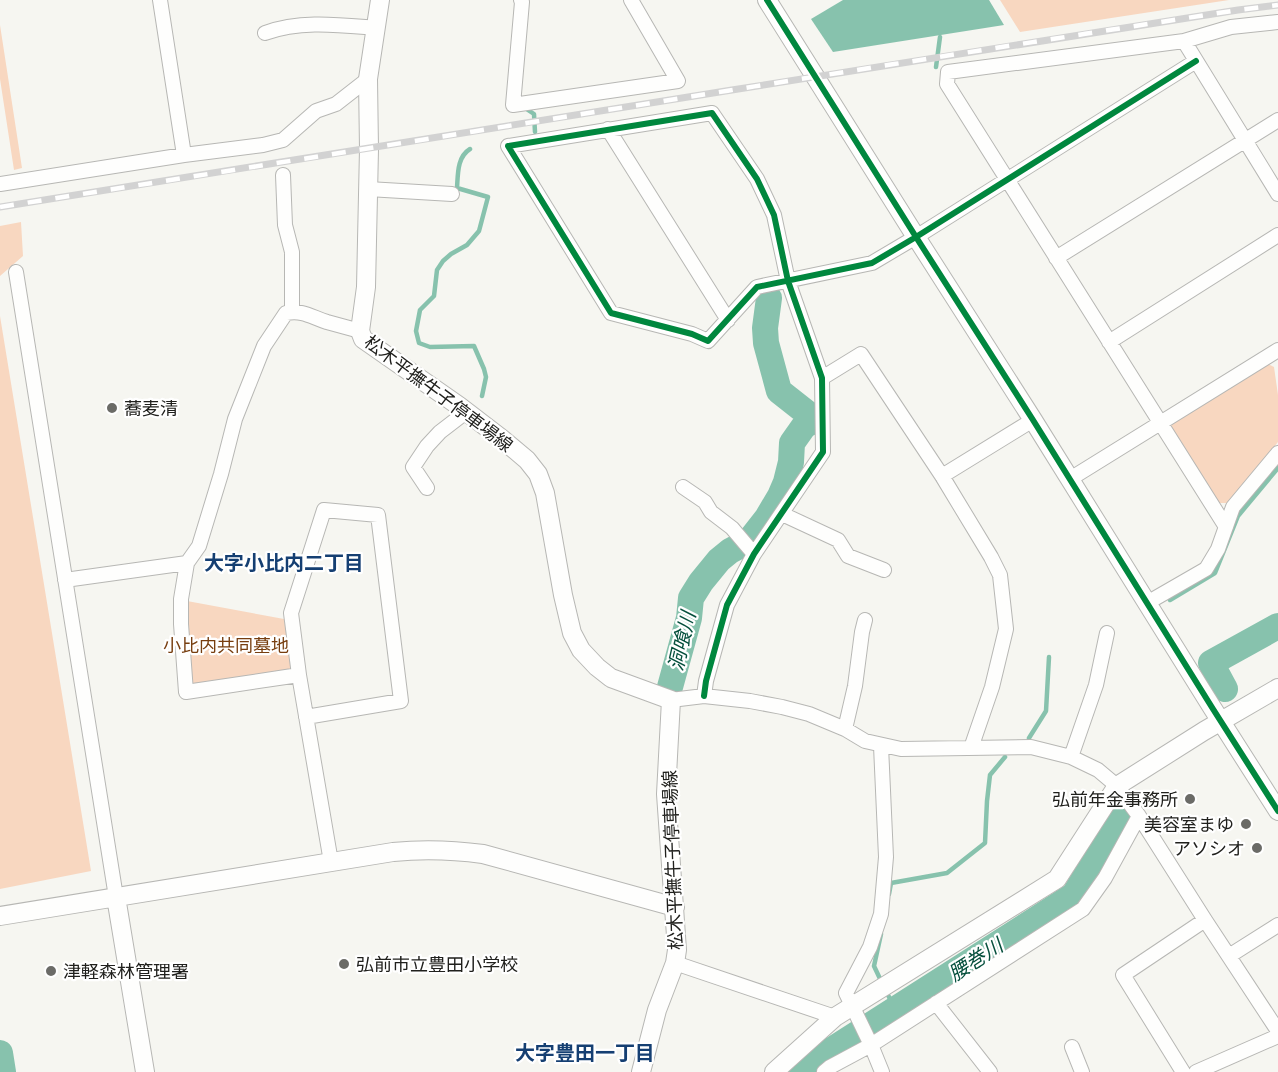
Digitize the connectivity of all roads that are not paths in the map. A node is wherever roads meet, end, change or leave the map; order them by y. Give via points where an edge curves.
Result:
1 (160, 0) edge
2 (380, 0) edge
3 (537, 0) edge
4 (631, 0) edge
5 (767, 0) edge
6 (522, 1) edge
7 (1278, 22) edge
8 (376, 28) junction
9 (265, 33) dead end
10 (1184, 41) junction
11 (1196, 61) junction
12 (368, 79) junction
13 (1278, 120) edge
14 (608, 129) junction
15 (1245, 141) junction
16 (184, 155) junction
17 (283, 176) dead end
18 (1007, 180) junction
19 (0, 184) edge
20 (368, 189) junction
21 (452, 194) dead end
22 (1278, 194) edge
23 (1278, 235) edge
24 (916, 237) junction
25 (1056, 258) junction
26 (16, 272) dead end
27 (788, 281) junction
28 (292, 312) junction
29 (728, 320) junction
30 (360, 331) junction
31 (1109, 342) junction
32 (1277, 354) edge
33 (822, 378) junction
34 (466, 412) junction
35 (1033, 420) junction
36 (1160, 423) junction
37 (1278, 453) edge
38 (942, 476) junction
39 (1070, 479) junction
40 (683, 487) dead end
41 (427, 488) dead end
42 (782, 514) junction
43 (1226, 527) junction
44 (748, 548) junction
45 (187, 563) junction
46 (884, 570) dead end
47 (64, 580) junction
48 (1147, 603) junction
49 (866, 620) dead end
50 (1107, 633) dead end
51 (299, 675) junction
52 (1278, 688) edge
53 (704, 696) junction
54 (671, 700) junction
55 (306, 717) junction
56 (1221, 721) junction
57 (845, 729) junction
58 (881, 746) junction
59 (971, 748) junction
60 (1071, 757) junction
61 (1116, 786) junction
62 (1278, 811) edge
63 (1139, 816) junction
64 (331, 862) junction
65 (116, 897) junction
66 (675, 907) junction
67 (0, 916) edge
68 (1204, 920) junction
69 (1278, 925) edge
70 (1229, 956) junction
71 (675, 963) junction
72 (936, 1003) junction
73 (855, 1011) junction
74 (835, 1017) junction
75 (1278, 1034) edge
76 (869, 1041) junction
77 (1072, 1047) dead end
78 (145, 1072) edge
79 (641, 1072) edge
80 (774, 1072) edge
81 (824, 1072) edge
82 (882, 1072) edge
83 (990, 1072) edge
84 (1082, 1072) edge
85 (1183, 1072) edge
86 (1196, 1072) edge

1 - 16 street
2 - 8 street, 松木平撫牛子停車場線
3 - 6 street
4 - 6 street via 678,81 513,105
5 - 24 street
7 - 10 street via 1231,27
8 - 9 street via 301,25
8 - 12 street, 松木平撫牛子停車場線
10 - 11 street
10 - 18 street via 948,72 947,84
11 - 15 street
11 - 18 street
12 - 16 street via 336,104 316,111 283,140
12 - 20 street, 松木平撫牛子停車場線
13 - 15 street
14 - 27 street via 712,113 757,179 774,215
14 - 29 street
14 - 29 street via 508,146 611,313 708,341
15 - 22 street
15 - 25 street
16 - 19 street
17 - 28 street via 285,225 292,252
18 - 24 street
18 - 25 street
20 - 21 street
20 - 30 street, 松木平撫牛子停車場線 via 366,286
23 - 31 street
24 - 27 street via 872,263
24 - 35 street
25 - 31 street
26 - 47 street
27 - 29 street via 757,287
27 - 33 street
28 - 30 street
28 - 45 street via 286,313 264,346 236,419 199,546
30 - 34 street, 松木平撫牛子停車場線 via 363,339
31 - 36 street
32 - 36 street
33 - 38 street via 861,354
33 - 42 street via 823,452
34 - 41 street via 440,432 413,467
34 - 54 street, 松木平撫牛子停車場線 via 527,460 538,474 572,633 581,650 611,678
35 - 38 street
35 - 39 street
36 - 39 street
36 - 43 street
37 - 43 street via 1233,507
38 - 59 street via 1000,575 1006,629
39 - 48 street
40 - 44 street via 705,502
42 - 44 street
42 - 46 street via 838,540 848,556
43 - 48 street via 1206,569
44 - 53 street via 727,605
45 - 47 street
45 - 51 street via 181,600 186,692
47 - 65 street
48 - 56 street
49 - 57 street
50 - 60 street via 1096,685
51 - 55 street
51 - 55 street via 291,613 324,510 378,515 401,702
52 - 56 street
53 - 54 street
53 - 57 street via 782,707
54 - 66 street, 松木平撫牛子停車場線 via 666,794
55 - 64 street
56 - 61 street
56 - 62 street
57 - 58 street
58 - 59 street
58 - 73 street via 886,857 881,914 870,947 846,993
59 - 60 street via 1031,747
60 - 61 street via 1098,770
61 - 63 street
61 - 73 street via 1057,879
63 - 68 street
63 - 72 street via 1083,909
64 - 65 street
64 - 66 street via 413,850 458,850
65 - 67 street
65 - 78 street
66 - 71 street, 松木平撫牛子停車場線
68 - 70 street
68 - 85 street via 1123,975
69 - 70 street
70 - 75 street
71 - 74 street
71 - 79 street, 松木平撫牛子停車場線 via 657,1010
72 - 76 street
72 - 83 street
73 - 74 street
73 - 76 street
74 - 80 street
75 - 86 street
76 - 81 street
76 - 82 street
77 - 84 street

